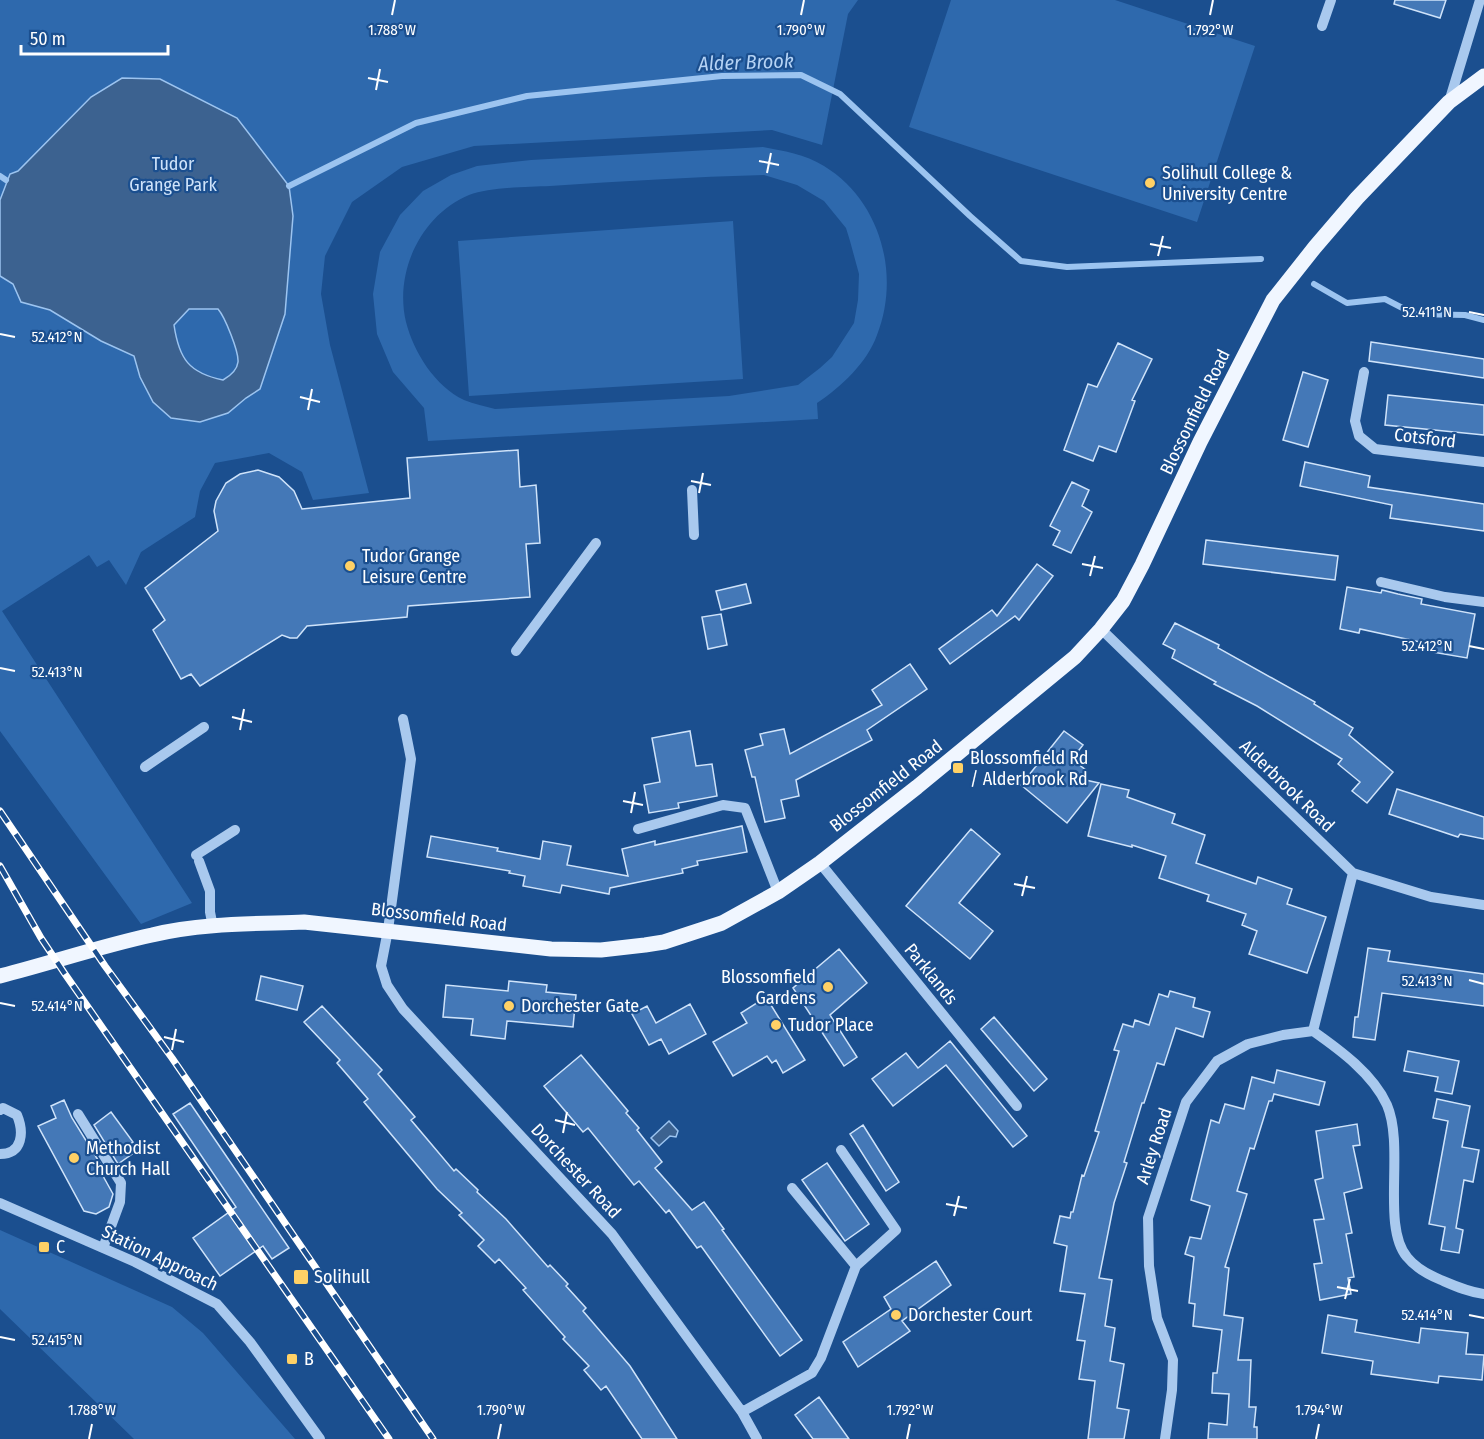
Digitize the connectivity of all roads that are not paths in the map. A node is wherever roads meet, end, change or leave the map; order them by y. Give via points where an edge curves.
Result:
1 (1331, 0) edge
2 (1480, 0) edge
3 (1322, 26) dead end
4 (1484, 76) edge
5 (1449, 102) junction
6 (1364, 372) dead end
7 (1484, 462) edge
8 (692, 489) dead end
9 (694, 535) dead end
10 (596, 543) dead end
11 (1381, 582) dead end
12 (1484, 602) edge
13 (1101, 629) junction
14 (516, 651) dead end
15 (404, 719) dead end
16 (204, 727) dead end
17 (145, 767) dead end
18 (638, 829) dead end
19 (235, 830) dead end
20 (820, 863) junction
21 (1353, 873) junction
22 (778, 892) junction
23 (1484, 905) edge
24 (213, 927) junction
25 (388, 930) junction
26 (0, 976) edge
27 (1313, 1031) junction
28 (1017, 1106) dead end
29 (0, 1110) edge
30 (78, 1114) dead end
31 (841, 1150) dead end
32 (0, 1154) edge
33 (792, 1188) dead end
34 (0, 1203) edge
35 (104, 1248) junction
36 (856, 1266) junction
37 (1484, 1294) edge
38 (742, 1412) junction
39 (320, 1439) edge
40 (757, 1439) edge
41 (1165, 1439) edge

1 - 3 street
2 - 5 street
4 - 5 main road, Blossomfield Road
5 - 13 main road, Blossomfield Road via 1357,198 1273,300 1142,566
6 - 7 street, Cotsford via 1355,421 1359,436 1375,449
8 - 9 street
10 - 14 street
11 - 12 street
13 - 20 main road, Blossomfield Road via 1066,664
13 - 21 street, Alderbrook Road
15 - 25 street, Dorchester Road via 411,759
16 - 17 street
18 - 22 street via 723,805 745,808
19 - 24 street via 197,858 210,891
20 - 22 main road, Blossomfield Road
20 - 28 street, Parklands
21 - 23 street, Alderbrook Road via 1431,897
21 - 27 street
22 - 25 main road, Blossomfield Road via 722,923 664,942 601,950 539,948
24 - 25 main road, Blossomfield Road via 304,922
24 - 26 main road, Blossomfield Road via 152,935
25 - 38 street, Dorchester Road via 381,966 387,986 403,1009 612,1234
27 - 37 street via 1376,1086 1387,1106 1396,1153 1397,1238 1407,1257 1429,1275 1468,1292
27 - 41 street, Arley Road via 1248,1044 1217,1061 1186,1102 1148,1218 1149,1266 1157,1318 1173,1360
29 - 32 street via 17,1115 22,1127 17,1146
30 - 35 street via 121,1184 120,1202
31 - 36 street via 896,1230
33 - 36 street
34 - 35 street, Station Approach
35 - 39 street, Station Approach via 217,1304 250,1342
36 - 38 street via 812,1373
38 - 40 street, Dorchester Road

